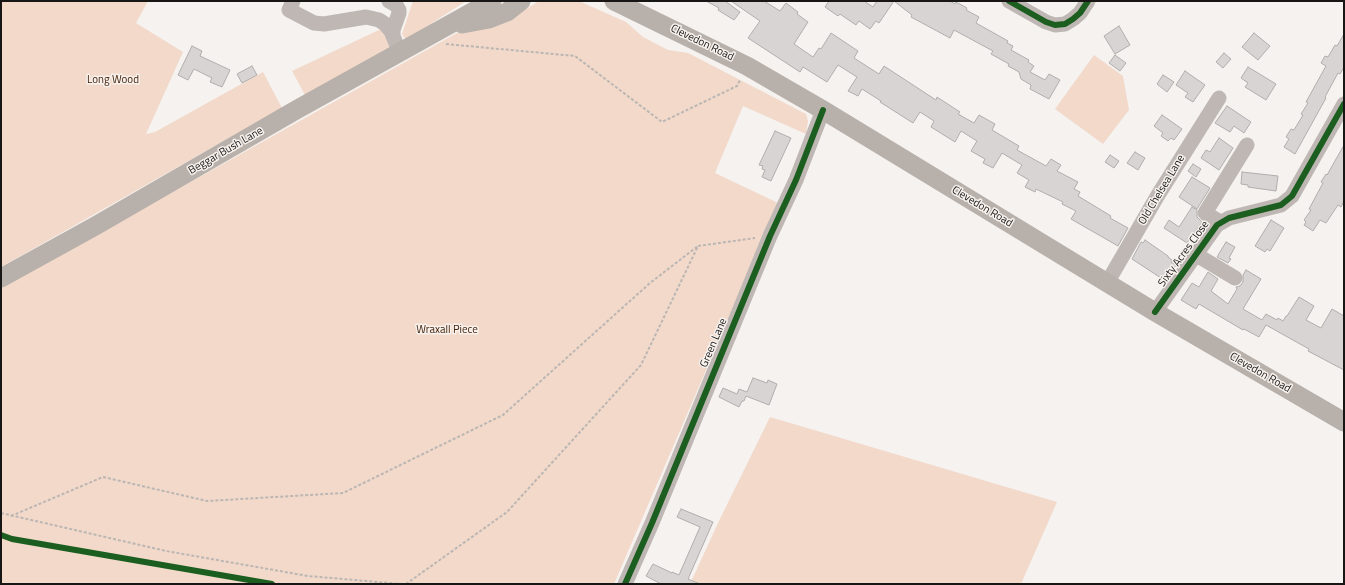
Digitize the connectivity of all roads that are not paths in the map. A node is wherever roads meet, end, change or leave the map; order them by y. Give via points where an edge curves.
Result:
1 (293, 1) edge
2 (388, 1) edge
3 (492, 1) edge
4 (521, 1) edge
5 (614, 1) edge
6 (1009, 1) edge
7 (1088, 1) edge
8 (451, 25) junction
9 (396, 45) junction
10 (1219, 98) dead end
11 (1344, 104) edge
12 (823, 110) junction
13 (1247, 146) dead end
14 (1220, 222) junction
15 (1195, 254) junction
16 (1, 278) edge
17 (1236, 278) dead end
18 (1107, 283) junction
19 (1155, 312) junction
20 (1344, 422) edge
21 (625, 584) edge

1 - 9 street via 289,10 314,22 324,24 366,17 379,20 391,31
2 - 9 street via 399,10 393,30
3 - 8 main road, Beggar Bush Lane
4 - 8 main road, Beggar Bush Lane via 501,15
5 - 12 main road, Clevedon Road via 747,66
6 - 7 street via 1055,25 1065,24 1073,19
8 - 9 main road, Beggar Bush Lane
9 - 16 main road, Beggar Bush Lane via 296,110
10 - 18 street, Old Chelsea Lane
11 - 14 street, Sixty Acres Close via 1288,200 1277,206
12 - 18 main road, Clevedon Road
12 - 21 street, Green Lane via 796,180 770,236
13 - 14 street via 1205,212
14 - 15 street, Sixty Acres Close
15 - 17 street, Sixty Acres Close
15 - 19 street, Sixty Acres Close
18 - 19 main road, Clevedon Road
19 - 20 main road, Clevedon Road

